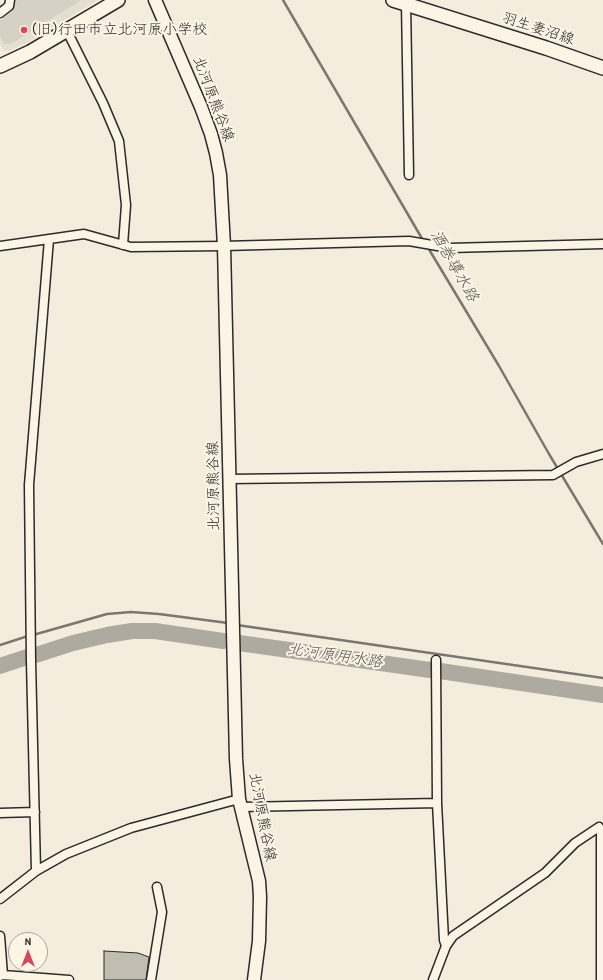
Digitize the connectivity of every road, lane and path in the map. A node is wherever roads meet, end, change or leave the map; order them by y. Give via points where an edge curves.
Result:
1 (10, 0) edge
2 (118, 0) edge
3 (155, 0) edge
4 (400, 2) edge
5 (0, 13) edge
6 (67, 31) junction
7 (1, 62) edge
8 (603, 68) edge
9 (409, 175) dead end
10 (49, 238) junction
11 (603, 244) edge
12 (123, 245) junction
13 (0, 246) edge
14 (224, 246) junction
15 (603, 454) edge
16 (229, 479) junction
17 (436, 660) dead end
18 (240, 803) junction
19 (438, 803) junction
20 (35, 812) junction
21 (0, 813) edge
22 (36, 871) junction
23 (157, 887) dead end
24 (0, 899) edge
25 (0, 936) edge
26 (446, 946) junction
27 (2, 976) edge
28 (70, 980) edge
29 (151, 980) edge
30 (254, 980) edge
31 (434, 980) edge
32 (601, 980) edge

1 - 5 street via 9,6
2 - 6 main road
3 - 14 main road, 北河原熊谷線 via 211,134 220,175
4 - 8 main road, 羽生妻沼線
4 - 9 street
6 - 7 main road via 26,55
6 - 12 street via 119,141 126,204
10 - 12 street via 84,234
10 - 13 street
10 - 20 street via 29,485
11 - 14 street via 449,248 409,241
12 - 14 street
14 - 16 main road, 北河原熊谷線
15 - 16 street via 576,462 553,476
16 - 18 main road, 北河原熊谷線 via 236,760
17 - 19 street
18 - 19 street
18 - 22 street via 131,828 66,854
18 - 30 main road, 北河原熊谷線 via 260,896 259,941
19 - 26 street
20 - 21 street
20 - 22 street
22 - 24 street
23 - 29 street via 162,912
25 - 27 street
26 - 31 street
26 - 32 street via 454,936 545,874 575,843 599,826
27 - 28 street

